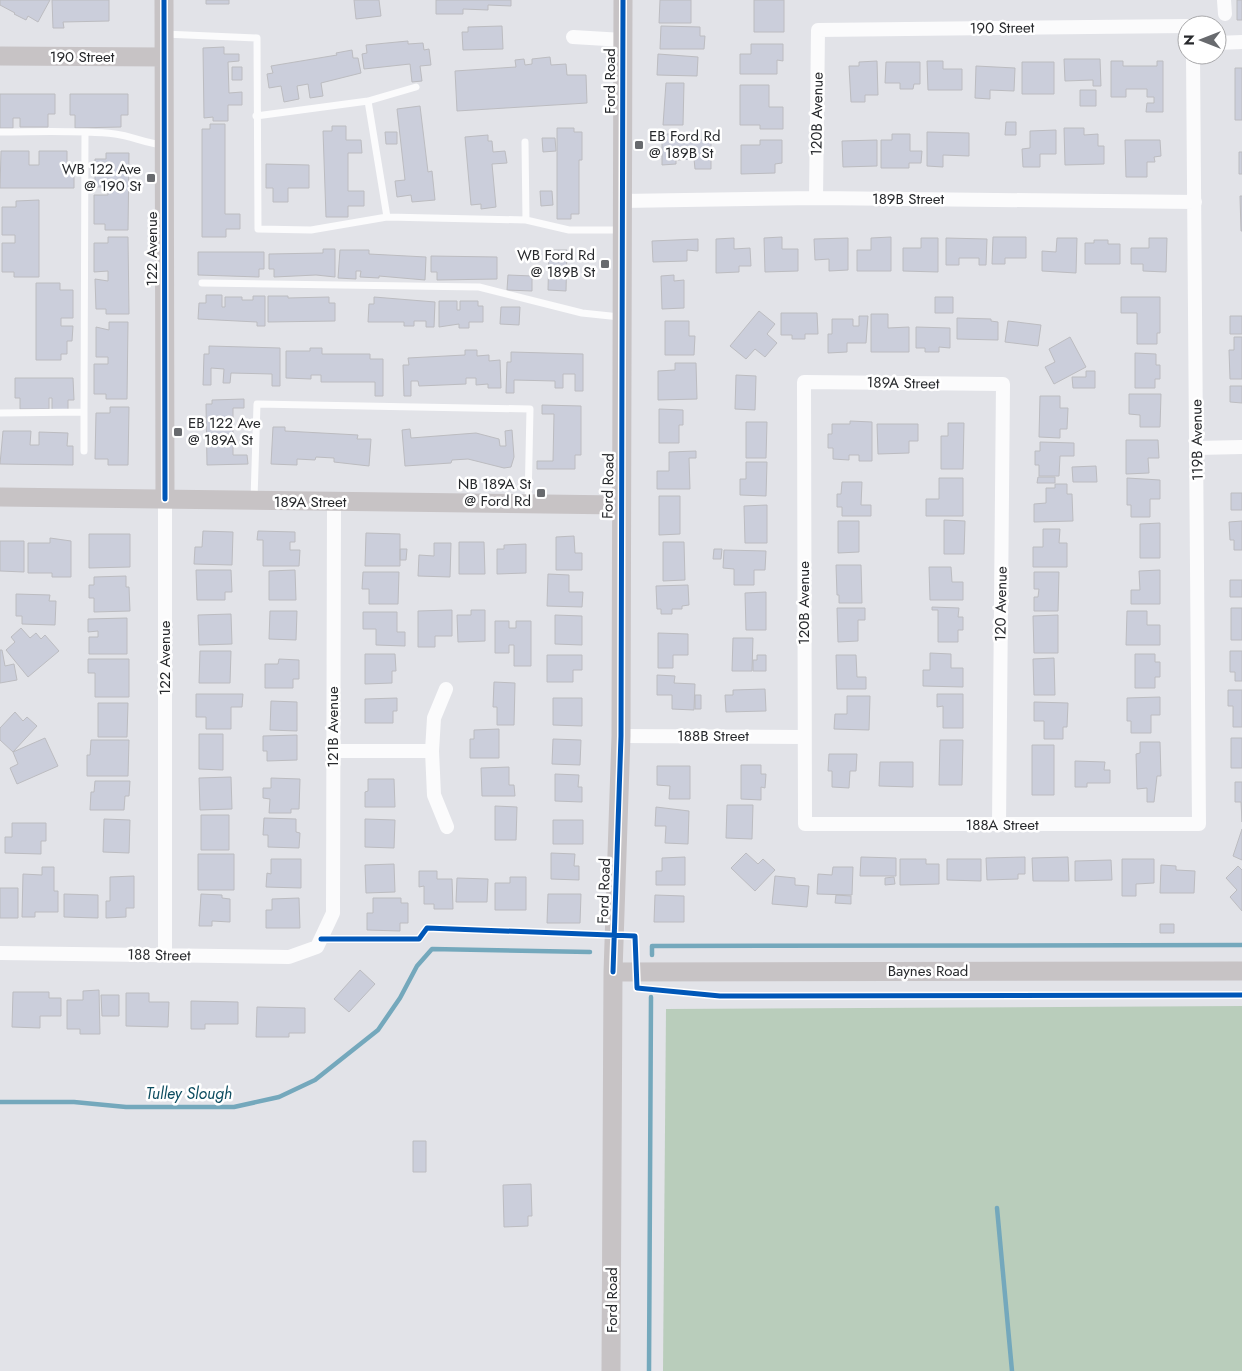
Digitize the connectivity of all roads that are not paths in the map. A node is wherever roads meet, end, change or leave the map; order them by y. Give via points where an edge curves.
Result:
1 (164, 0) edge
2 (623, 0) edge
3 (1224, 0) edge
4 (1224, 14) dead end
5 (1177, 26) edge
6 (818, 30) joint
7 (164, 34) junction
8 (573, 37) dead end
9 (623, 40) junction
10 (1242, 42) edge
11 (1227, 43) edge
12 (0, 56) edge
13 (164, 57) junction
14 (1193, 65) edge
15 (416, 87) dead end
16 (368, 101) junction
17 (256, 116) junction
18 (0, 132) edge
19 (85, 132) junction
20 (525, 142) dead end
21 (164, 144) junction
22 (816, 198) junction
23 (622, 201) junction
24 (1195, 202) junction
25 (387, 217) junction
26 (526, 220) junction
27 (622, 230) junction
28 (202, 283) dead end
29 (623, 318) junction
30 (804, 382) joint
31 (1003, 384) joint
32 (84, 412) junction
33 (0, 413) edge
34 (1242, 447) edge
35 (1197, 448) junction
36 (84, 451) dead end
37 (0, 497) edge
38 (165, 499) junction
39 (254, 502) junction
40 (334, 503) junction
41 (528, 503) junction
42 (620, 505) junction
43 (446, 689) dead end
44 (621, 736) junction
45 (804, 737) junction
46 (333, 751) junction
47 (432, 751) junction
48 (804, 824) joint
49 (1199, 824) joint
50 (999, 825) junction
51 (447, 827) dead end
52 (317, 947) joint
53 (0, 954) edge
54 (165, 956) junction
55 (1242, 971) edge
56 (614, 972) junction
57 (611, 1371) edge

1 - 7 street, 122 Avenue
2 - 9 street, Ford Road
3 - 4 street
5 - 6 street, 190 Street
6 - 22 street, 120B Avenue
7 - 13 street, 122 Avenue
7 - 17 lane via 257,38
8 - 9 street
9 - 23 street, Ford Road
10 - 11 street
12 - 13 street, 190 Street
13 - 21 street, 122 Avenue
14 - 24 street, 119B Avenue
15 - 16 lane
16 - 17 lane
16 - 25 lane
17 - 25 lane via 258,229 311,230
18 - 19 lane
19 - 21 lane
19 - 32 lane
20 - 26 lane
21 - 38 street, 122 Avenue
22 - 23 street, 189B Street
22 - 24 street, 189B Street
23 - 27 street, Ford Road
24 - 35 street, 119B Avenue
25 - 26 lane
26 - 27 lane via 569,230
27 - 29 street, Ford Road
28 - 29 lane via 479,288 582,314
29 - 42 street, Ford Road
30 - 31 street, 189A Street
30 - 45 street, 120B Avenue
31 - 50 street, 120 Avenue
32 - 33 lane
32 - 36 lane
34 - 35 street
35 - 49 street, 119B Avenue
37 - 38 street, 189A Street
38 - 39 street, 189A Street
38 - 54 street, 122 Avenue
39 - 40 street, 189A Street
39 - 41 lane via 257,404 530,409
40 - 41 street, 189A Street
40 - 46 street, 121B Avenue
41 - 42 street, 189A Street
42 - 44 street, Ford Road
43 - 47 street via 434,718
44 - 45 street, 188B Street
44 - 56 street, Ford Road
45 - 48 street, 120B Avenue
46 - 47 street
46 - 52 street, 121B Avenue via 333,913
47 - 51 street via 434,795
48 - 50 street, 188A Street
49 - 50 street, 188A Street
52 - 54 street, 188 Street via 289,957
53 - 54 street, 188 Street
55 - 56 street, Baynes Road
56 - 57 street, Ford Road

